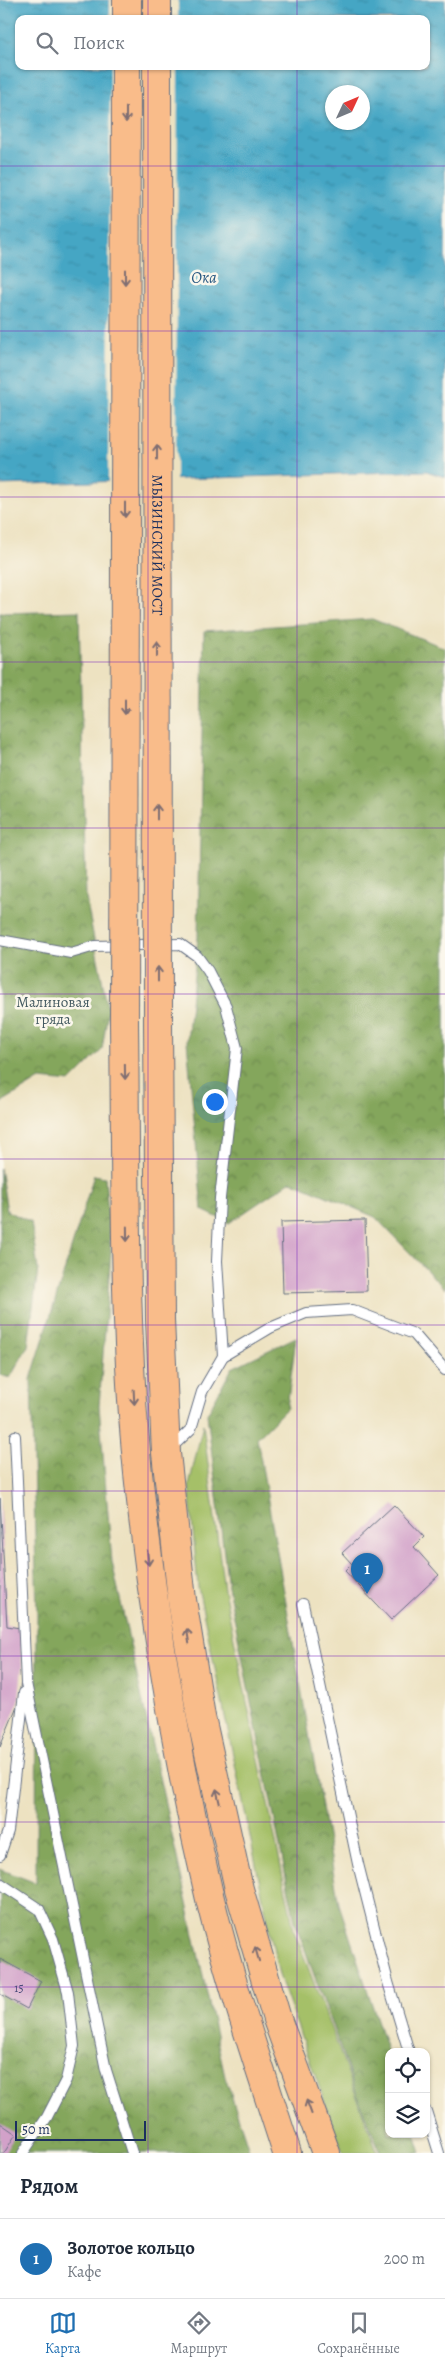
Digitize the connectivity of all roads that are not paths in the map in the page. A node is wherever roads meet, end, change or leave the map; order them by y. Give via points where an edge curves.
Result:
1 (127, 0) edge
2 (157, 0) edge
3 (126, 15) edge
4 (157, 15) edge
5 (126, 70) edge
6 (157, 70) edge
7 (0, 940) edge
8 (223, 1356) junction
9 (445, 1370) edge
10 (15, 1436) dead end
11 (166, 1453) junction
12 (304, 1604) dead end
13 (26, 1683) junction
14 (0, 1854) edge
15 (0, 1883) edge
16 (408, 2048) edge
17 (430, 2124) edge
18 (23, 2153) edge
19 (132, 2153) edge
20 (287, 2153) edge
21 (326, 2153) edge
22 (439, 2153) edge

1 - 3 main road
2 - 4 main road
5 -> 20 main road, bridge via 124,1023 128,1304 138,1469 152,1594 173,1724 211,1900 245,2025
11 -> 6 main road, МЫЗИНСКИЙ МОСТ, bridge via 160,1320 158,1023
7 - 8 lane via 71,953 95,946 180,944 197,956 208,972 226,1006 237,1048 220,1198 217,1261
8 - 9 lane via 270,1328 306,1313 352,1310 414,1334
8 - 11 lane via 202,1392 191,1429
10 - 13 lane
21 -> 11 main road, МЫЗИНСКИЙ МОСТ via 277,2019 239,1889 201,1717 182,1600
12 - 16 lane via 358,1864
13 - 14 lane via 8,1832
13 - 19 lane via 106,2070
15 - 18 lane via 39,1909 49,1931 68,1992 74,2046 66,2080
17 - 22 lane

